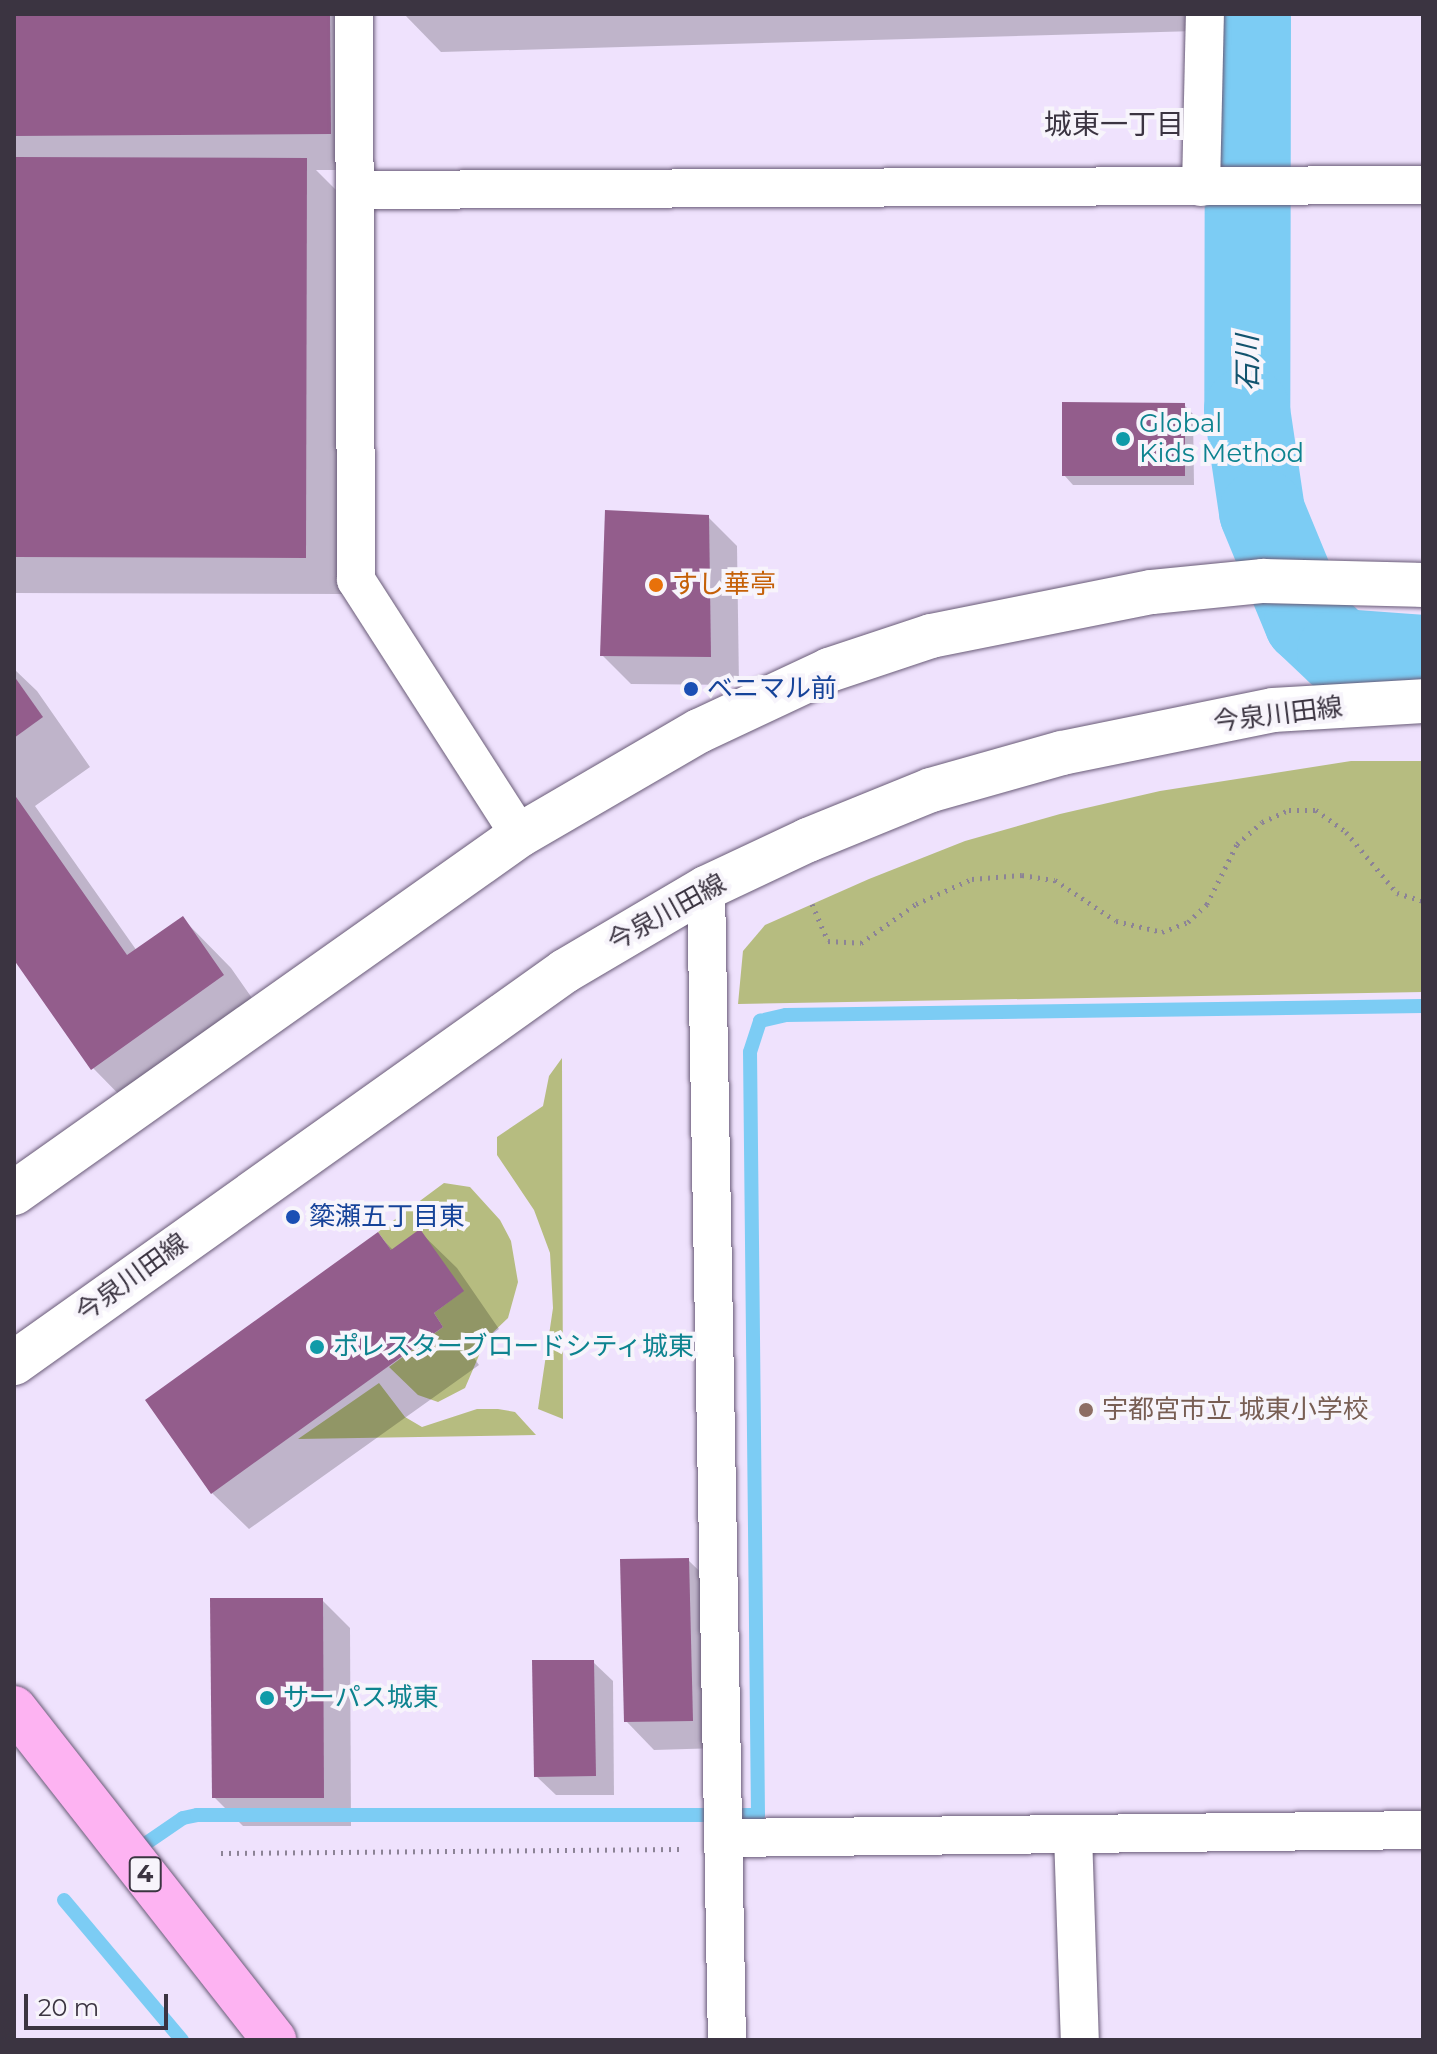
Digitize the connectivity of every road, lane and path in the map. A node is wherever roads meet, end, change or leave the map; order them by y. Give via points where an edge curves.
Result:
1 (354, 14) edge
2 (1205, 14) edge
3 (1423, 185) edge
4 (1201, 187) junction
5 (356, 190) junction
6 (1423, 585) edge
7 (1423, 701) edge
8 (520, 835) junction
9 (706, 888) junction
10 (1423, 901) edge
11 (812, 904) dead end
12 (14, 1193) edge
13 (14, 1363) edge
14 (14, 1708) edge
15 (1423, 1830) edge
16 (1073, 1834) junction
17 (723, 1843) junction
18 (221, 1853) dead end
19 (274, 2040) edge
20 (727, 2040) edge
21 (1080, 2040) edge

1 - 5 street
2 - 4 street
3 - 4 street
4 - 5 street
5 - 8 street via 356,580
6 - 8 street via 1263,581 1152,592 931,636 829,670 699,731
7 - 9 street, 今泉川田線 via 1273,710 1062,753 931,790
8 - 12 street
9 - 13 street, 今泉川田線 via 565,971
9 - 17 street
10 - 11 path via 1397,893 1346,832 1316,810 1289,810 1262,822 1237,844 1207,904 1188,922 1162,932 1116,921 1055,880 1022,875 972,879 916,904 861,943 828,941
14 - 19 highway, 4
15 - 16 street
16 - 17 street
16 - 21 street
17 - 18 path
17 - 20 street

